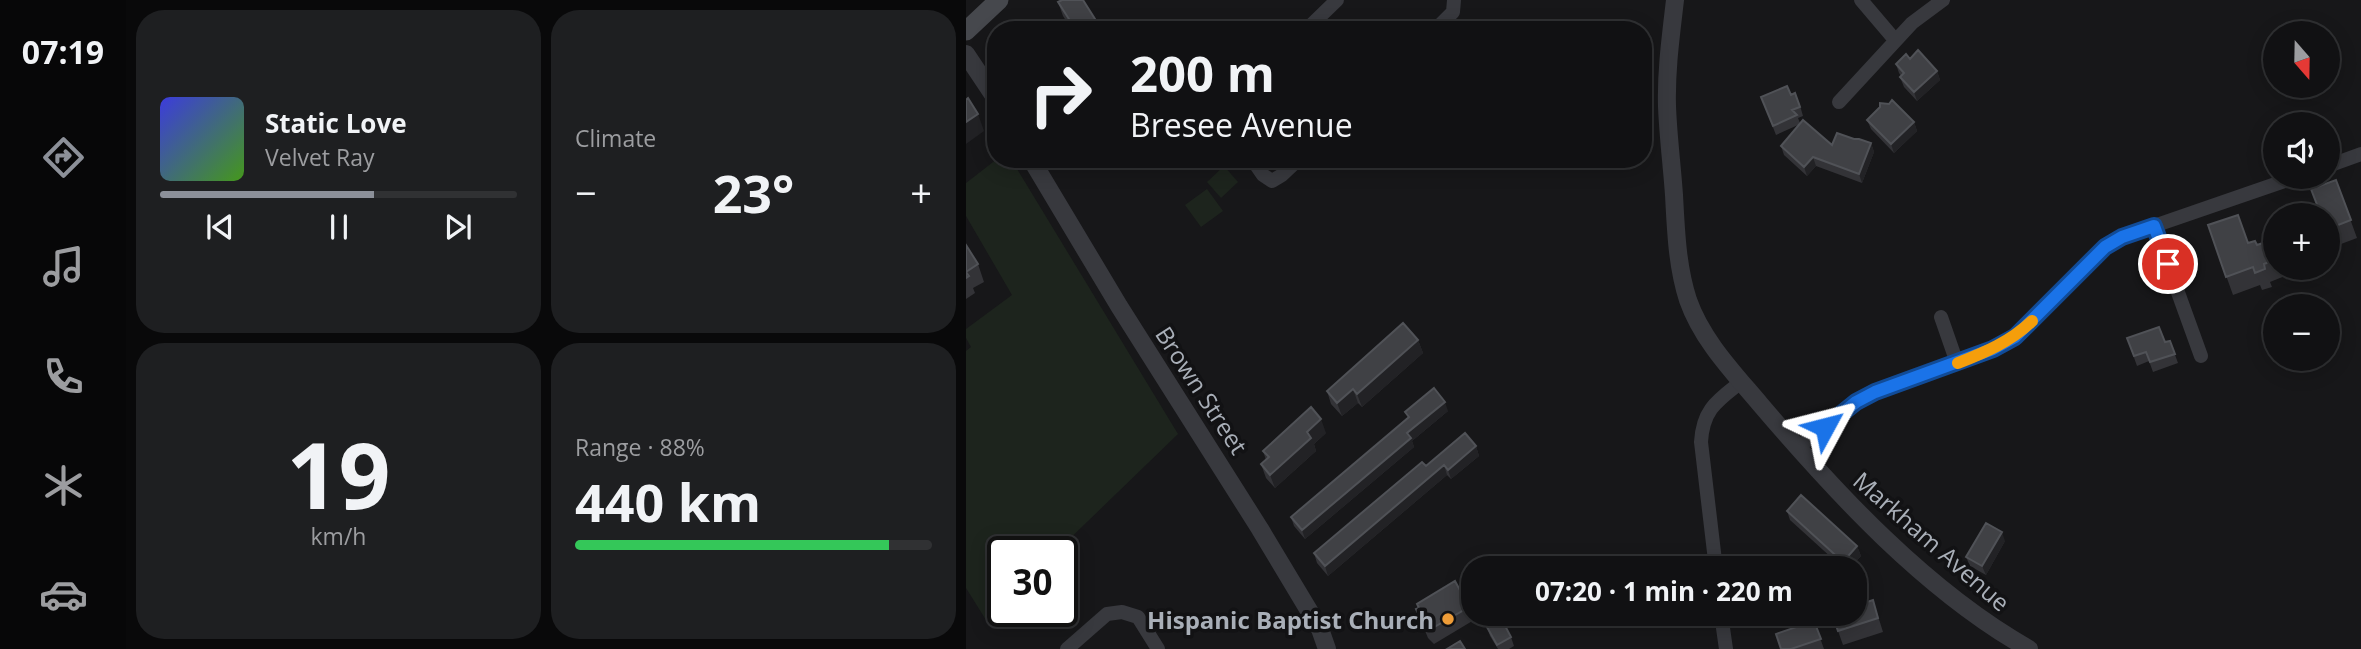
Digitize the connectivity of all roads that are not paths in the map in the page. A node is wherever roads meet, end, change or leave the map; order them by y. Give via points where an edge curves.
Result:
1 (999, 0) edge
2 (1337, 0) edge
3 (1454, 0) edge
4 (1675, 0) edge
5 (1861, 0) edge
6 (1943, 0) edge
7 (1315, 21) edge
8 (1444, 21) edge
9 (966, 31) edge
10 (1895, 40) junction
11 (966, 54) edge
12 (987, 86) edge
13 (1839, 102) dead end
14 (2361, 154) edge
15 (2340, 162) edge
16 (1036, 168) edge
17 (1258, 168) edge
18 (1289, 168) edge
19 (2263, 188) edge
20 (2154, 226) junction
21 (1941, 317) dead end
22 (2201, 356) dead end
23 (1957, 363) junction
24 (1741, 382) junction
25 (1797, 448) junction
26 (1714, 556) edge
27 (1723, 626) edge
28 (1066, 649) edge
29 (1158, 649) edge
30 (1327, 649) edge
31 (1726, 649) edge
32 (2029, 649) edge

1 - 9 main road
2 - 7 street
3 - 8 street via 1453,12
4 - 24 street, Markham Avenue via 1667,106 1682,278 1702,329
5 - 10 street
6 - 10 street
10 - 13 street
11 - 12 street
14 - 15 street
16 - 30 street, Brown Street via 1310,611
17 - 18 street via 1272,181
19 - 20 street
20 - 22 street
20 - 23 street via 2105,247 2015,337
21 - 23 street
23 - 25 street via 1856,402
24 - 25 street, Markham Avenue
24 - 26 street via 1718,399 1702,425
25 - 32 street, Markham Avenue via 1880,533 1959,604
27 - 31 street
28 - 29 street via 1107,614 1122,612 1138,617

